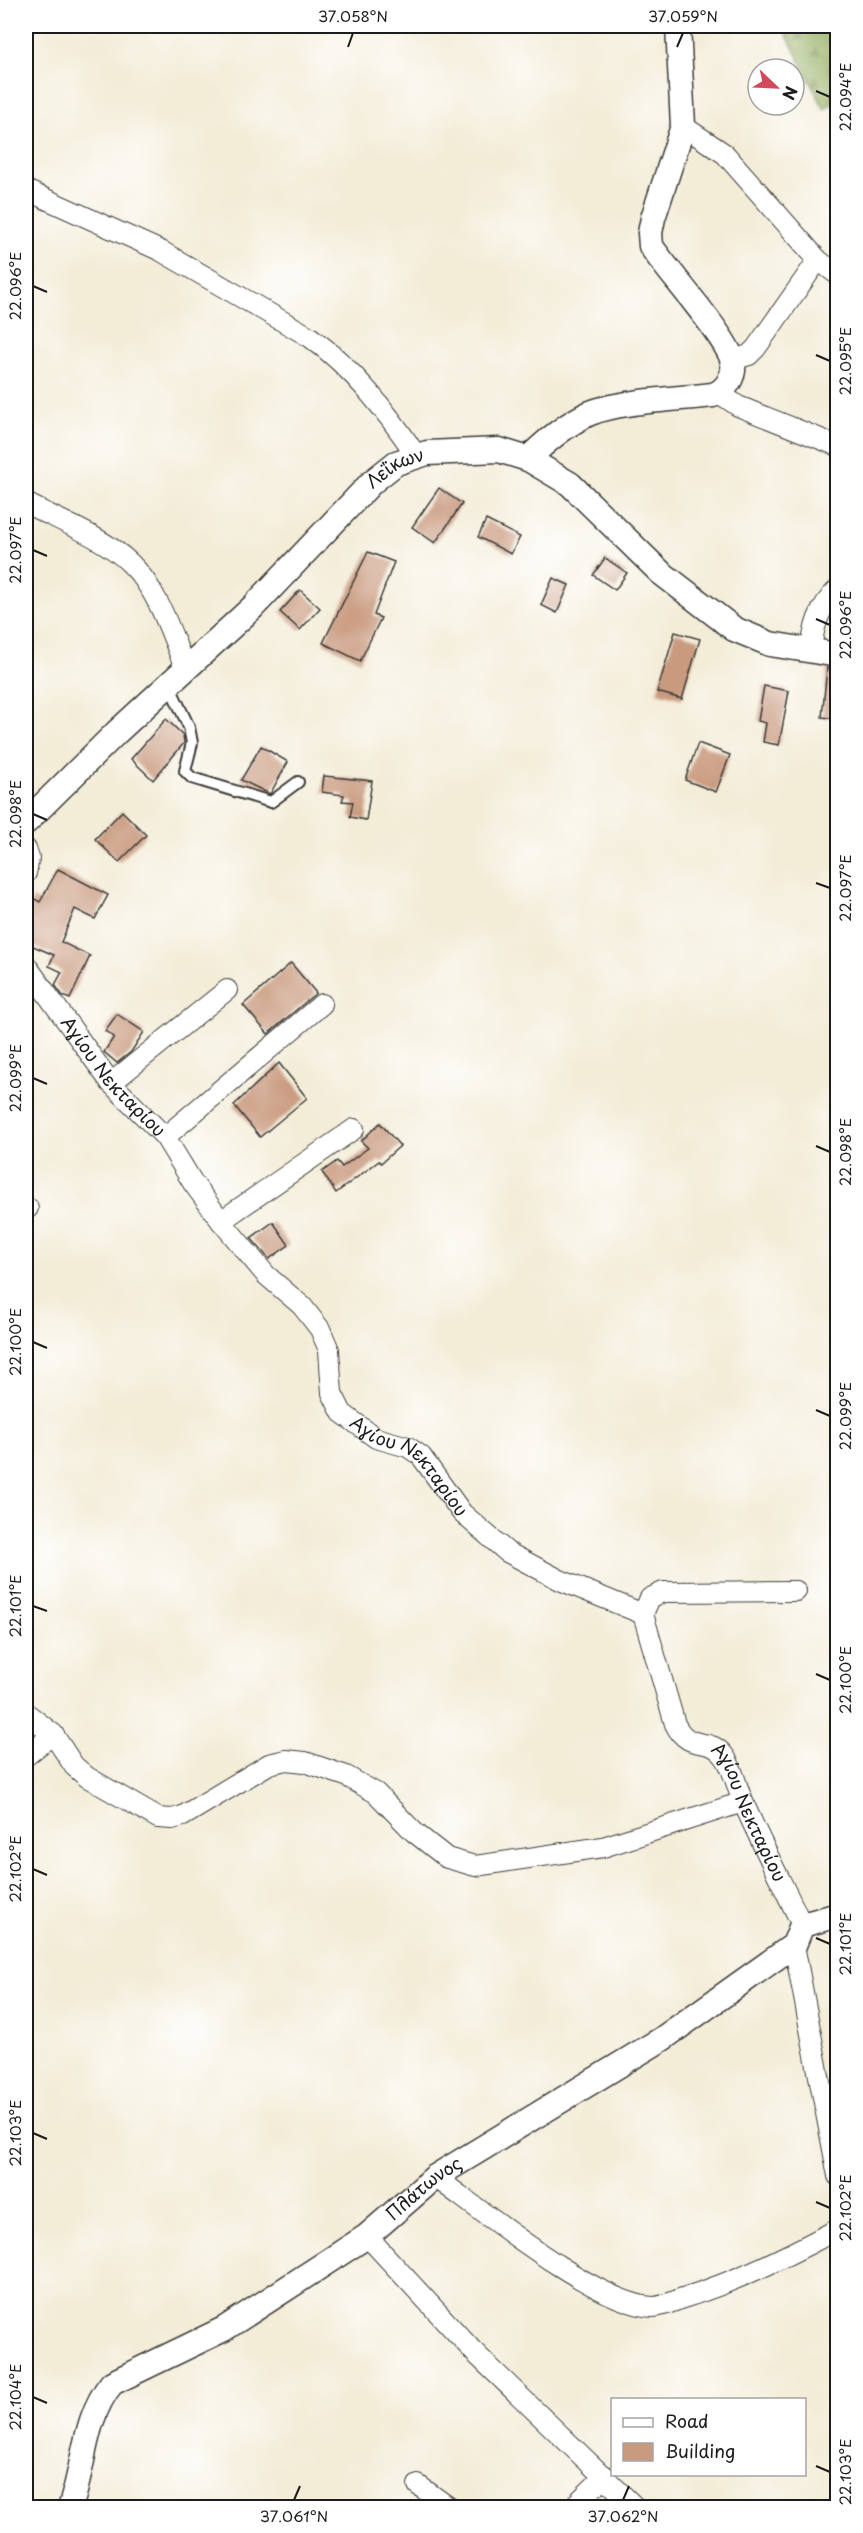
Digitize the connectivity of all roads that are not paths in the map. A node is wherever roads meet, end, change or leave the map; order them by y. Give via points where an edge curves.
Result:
1 (678, 26) edge
2 (682, 126) junction
3 (26, 190) edge
4 (818, 260) junction
5 (837, 275) edge
6 (733, 360) junction
7 (719, 393) junction
8 (837, 446) edge
9 (416, 455) junction
10 (528, 459) junction
11 (28, 508) edge
12 (837, 589) edge
13 (811, 652) junction
14 (837, 655) edge
15 (178, 677) junction
16 (298, 782) dead end
17 (26, 822) edge
18 (26, 849) edge
19 (26, 873) edge
20 (26, 965) edge
21 (227, 990) dead end
22 (322, 1004) dead end
23 (111, 1083) junction
24 (354, 1129) dead end
25 (165, 1137) junction
26 (221, 1221) junction
27 (796, 1591) dead end
28 (643, 1614) junction
29 (26, 1713) edge
30 (53, 1734) junction
31 (26, 1756) edge
32 (743, 1802) junction
33 (837, 1915) edge
34 (798, 1935) junction
35 (837, 2176) edge
36 (435, 2177) junction
37 (837, 2229) edge
38 (367, 2236) junction
39 (605, 2476) junction
40 (418, 2485) dead end
41 (70, 2508) edge
42 (450, 2508) edge
43 (572, 2508) edge
44 (636, 2508) edge

1 - 2 street
2 - 4 street via 725,154
2 - 6 street via 653,218 651,246
3 - 9 street via 161,251 310,337 357,379
4 - 5 street
4 - 6 street via 756,348
6 - 7 street via 731,378
7 - 8 street via 738,406
7 - 10 street via 597,411 561,430
9 - 10 street, Λεΐκων via 500,450
9 - 15 street, Λεΐκων via 390,466 372,482 253,607
10 - 13 street, Λεΐκων via 570,484 660,572 734,629 770,644
11 - 15 street via 108,547 135,568 159,604
12 - 13 street via 816,622
13 - 14 street, Λεΐκων
15 - 16 lane via 192,742 185,771 192,778 271,802
15 - 17 street, Λεΐκων
18 - 19 street
20 - 23 street, Αγίου Νεκταρίου
21 - 23 street
22 - 25 street
23 - 25 street, Αγίου Νεκταρίου
24 - 26 street
25 - 26 street, Αγίου Νεκταρίου
26 - 28 street, Αγίου Νεκταρίου via 266,1275 302,1306 320,1329 329,1350 332,1393 342,1413 376,1438 408,1447 421,1456 462,1512 507,1552 560,1580
27 - 28 street via 663,1592 650,1598
28 - 32 street, Αγίου Νεκταρίου via 681,1736 690,1743 706,1743 727,1758
29 - 30 street
30 - 31 street
30 - 32 street via 74,1766 87,1777 158,1818 183,1816 269,1764 285,1760 305,1762 346,1776 376,1793 414,1832 447,1858 475,1866 603,1847
32 - 34 street, Αγίου Νεκταρίου
33 - 34 street, Πλάτωνος
34 - 35 street, Αγίου Νεκταρίου
34 - 36 street, Πλάτωνος via 662,2039
36 - 37 street via 531,2247 610,2295 634,2305 656,2307 726,2285
36 - 38 street, Πλάτωνος
38 - 39 street via 474,2352
38 - 41 street, Πλάτωνος via 224,2329 112,2383 90,2420
39 - 43 street
39 - 44 street
40 - 42 street

